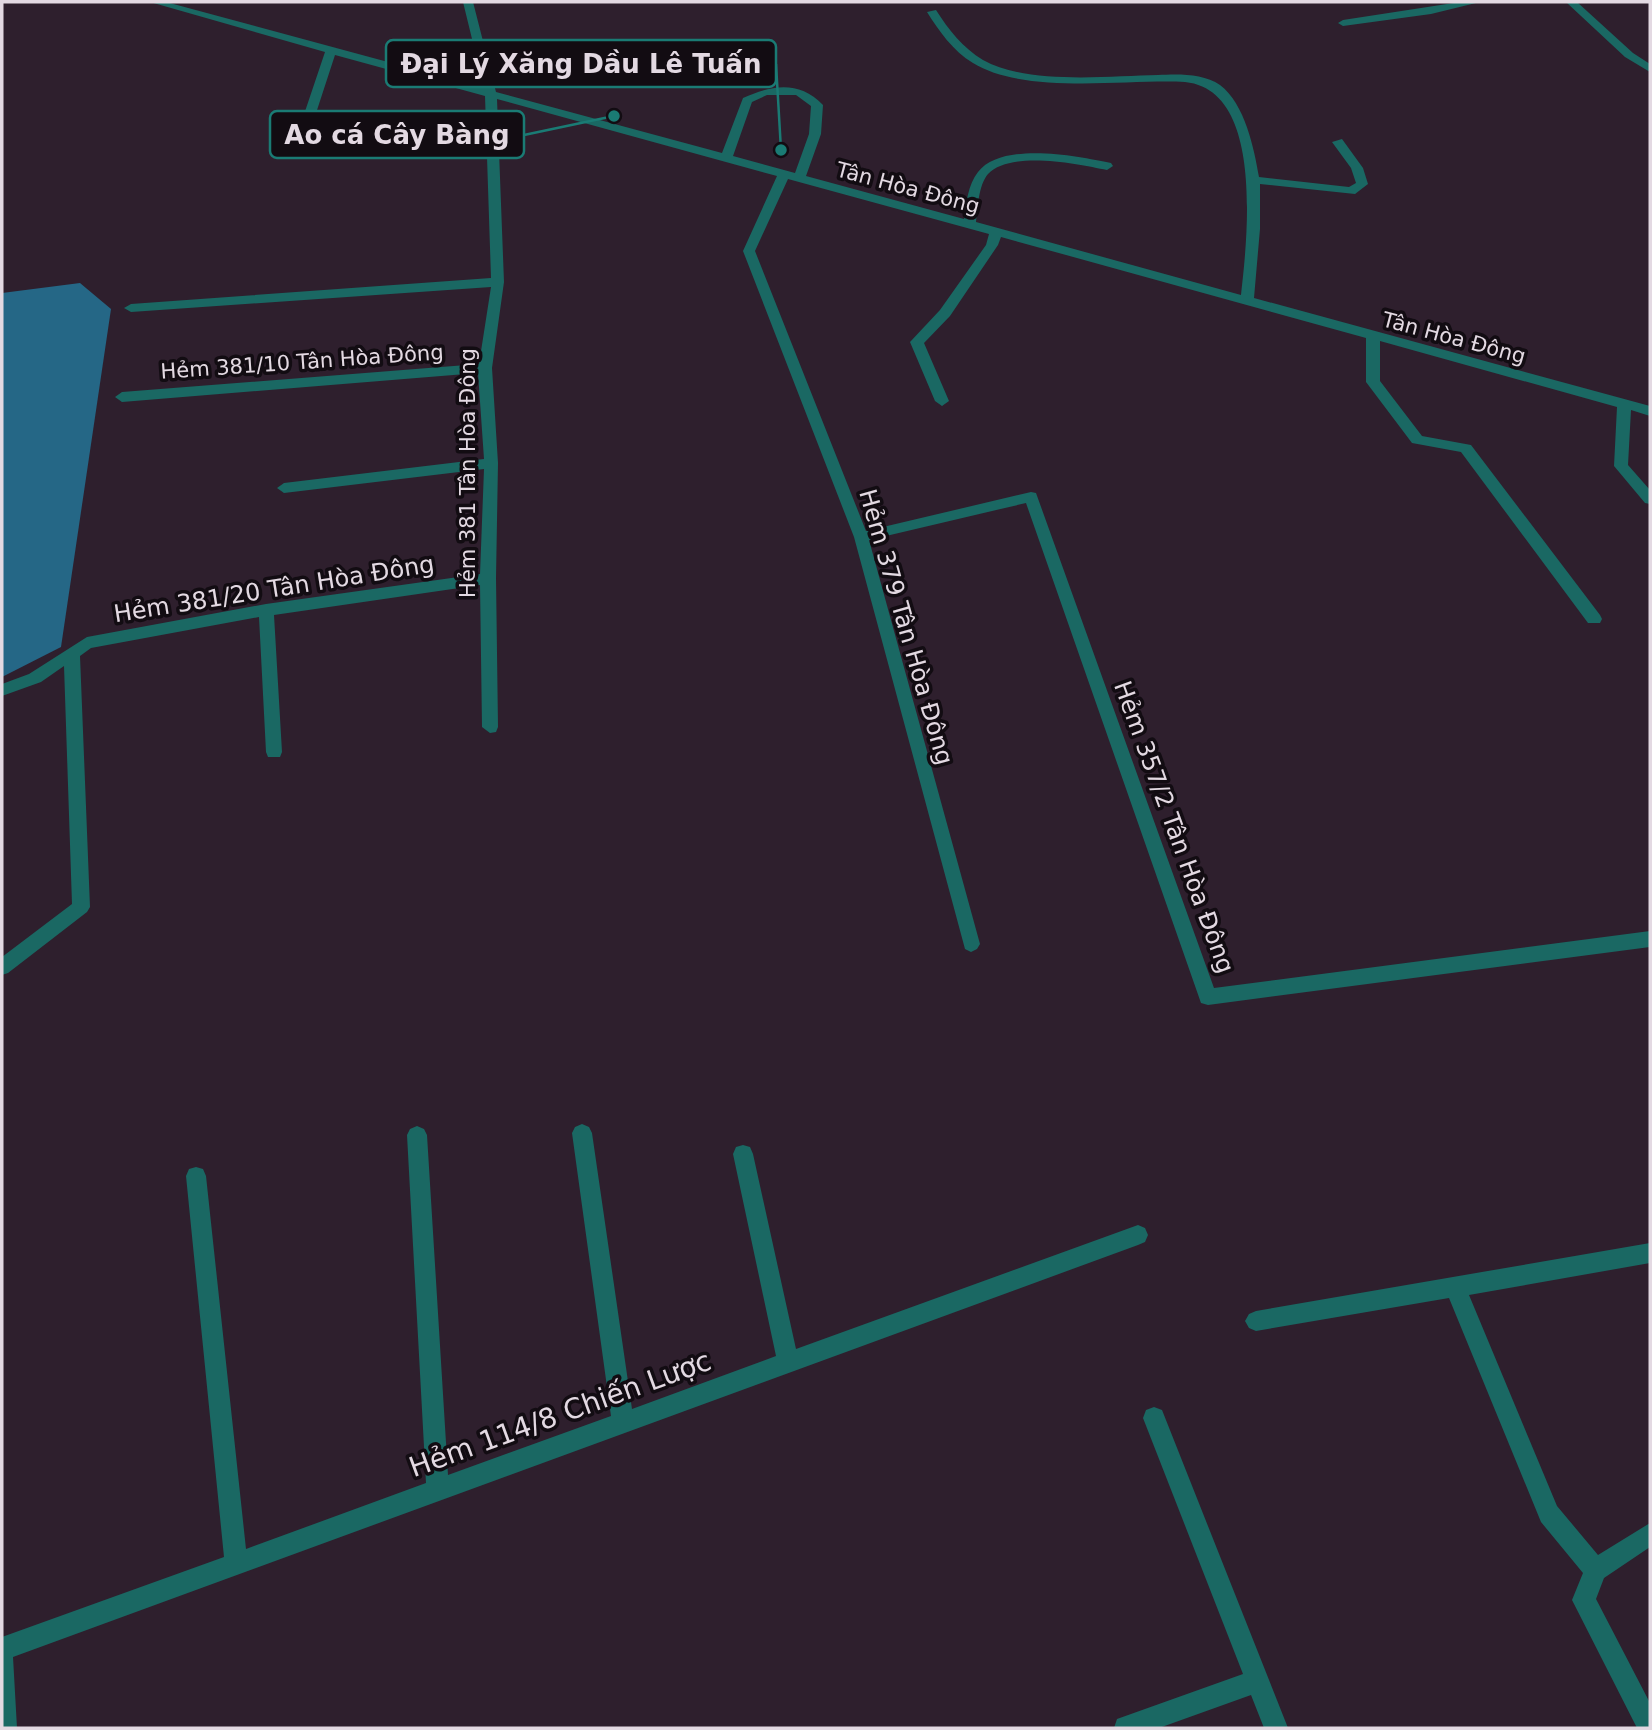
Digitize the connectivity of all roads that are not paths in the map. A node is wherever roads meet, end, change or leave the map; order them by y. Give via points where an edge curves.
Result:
1 (155, 2) edge
2 (468, 2) edge
3 (1475, 2) edge
4 (1571, 2) edge
5 (932, 12) dead end
6 (1343, 23) dead end
7 (331, 50) junction
8 (1650, 69) edge
9 (491, 94) junction
10 (1338, 142) dead end
11 (297, 153) dead end
12 (726, 158) junction
13 (1107, 166) dead end
14 (792, 176) junction
15 (1254, 180) junction
16 (969, 225) junction
17 (996, 232) junction
18 (498, 282) junction
19 (1247, 301) junction
20 (131, 308) dead end
21 (1373, 335) junction
22 (485, 368) junction
23 (122, 397) dead end
24 (942, 401) dead end
25 (1624, 404) junction
26 (1650, 411) edge
27 (491, 463) junction
28 (284, 488) dead end
29 (1650, 499) edge
30 (861, 537) junction
31 (488, 578) junction
32 (266, 610) junction
33 (1594, 619) dead end
34 (72, 655) junction
35 (2, 690) edge
36 (490, 727) dead end
37 (274, 752) dead end
38 (1650, 939) edge
39 (971, 944) dead end
40 (2, 967) edge
41 (582, 1133) dead end
42 (417, 1135) dead end
43 (743, 1154) dead end
44 (196, 1176) dead end
45 (1138, 1235) dead end
46 (1650, 1253) edge
47 (1455, 1287) junction
48 (1256, 1321) dead end
49 (788, 1363) junction
50 (1154, 1418) dead end
51 (623, 1423) junction
52 (438, 1490) junction
53 (1650, 1534) edge
54 (236, 1563) junction
55 (1596, 1570) junction
56 (2, 1649) edge
57 (2, 1660) edge
58 (1257, 1681) junction
59 (5, 1728) edge
60 (1126, 1728) edge
61 (1276, 1728) edge
62 (1650, 1728) edge

1 - 7 street, Tân Hòa Đông
2 - 9 street, Hẻm 381 Tân Hòa Đông
3 - 6 street
4 - 8 street
5 - 15 street via 955,44 981,64 1055,78 1192,78 1219,89 1244,132
7 - 9 street, Tân Hòa Đông
7 - 11 street
9 - 12 street, Tân Hòa Đông
9 - 18 street, Hẻm 381 Tân Hòa Đông
10 - 15 street via 1357,168 1362,184 1351,191
12 - 14 street, Tân Hòa Đông
12 - 14 street via 747,100 765,92 799,91 817,105 815,134
13 - 16 street via 1065,157 1007,160 985,170
14 - 16 street, Tân Hòa Đông
14 - 30 street, Hẻm 379 Tân Hòa Đông via 749,251
15 - 19 street via 1255,225
16 - 17 street, Tân Hòa Đông
17 - 19 street, Tân Hòa Đông
17 - 24 street via 992,245 945,313 917,342
18 - 20 street
18 - 22 street, Hẻm 381 Tân Hòa Đông
19 - 21 street, Tân Hòa Đông
21 - 25 street, Tân Hòa Đông
21 - 33 street via 1373,382 1417,440 1466,448
22 - 23 street, Hẻm 381/10 Tân Hòa Đông
22 - 27 street, Hẻm 381 Tân Hòa Đông
25 - 26 street, Tân Hòa Đông
25 - 29 street via 1621,466
27 - 28 street
27 - 31 street, Hẻm 381 Tân Hòa Đông
30 - 38 street, Hẻm 357/2 Tân Hòa Đông via 1031,497 1208,997
30 - 39 street, Hẻm 379 Tân Hòa Đông
31 - 32 street, Hẻm 381/20 Tân Hòa Đông
31 - 36 street, Hẻm 381 Tân Hòa Đông
32 - 34 street, Hẻm 381/20 Tân Hòa Đông via 87,643
32 - 37 street
34 - 35 street, Hẻm 381/20 Tân Hòa Đông via 35,678
34 - 40 street via 81,907
41 - 51 street
42 - 52 street
43 - 49 street
44 - 54 street
45 - 49 street, Hẻm 114/8 Chiến Lược
46 - 47 street
47 - 48 street
47 - 55 street via 1549,1514
49 - 51 street, Hẻm 114/8 Chiến Lược
50 - 58 street
51 - 52 street, Hẻm 114/8 Chiến Lược
52 - 54 street, Hẻm 114/8 Chiến Lược
53 - 55 street
54 - 56 street, Hẻm 114/8 Chiến Lược
55 - 62 street via 1584,1600
57 - 59 street
58 - 60 street
58 - 61 street

